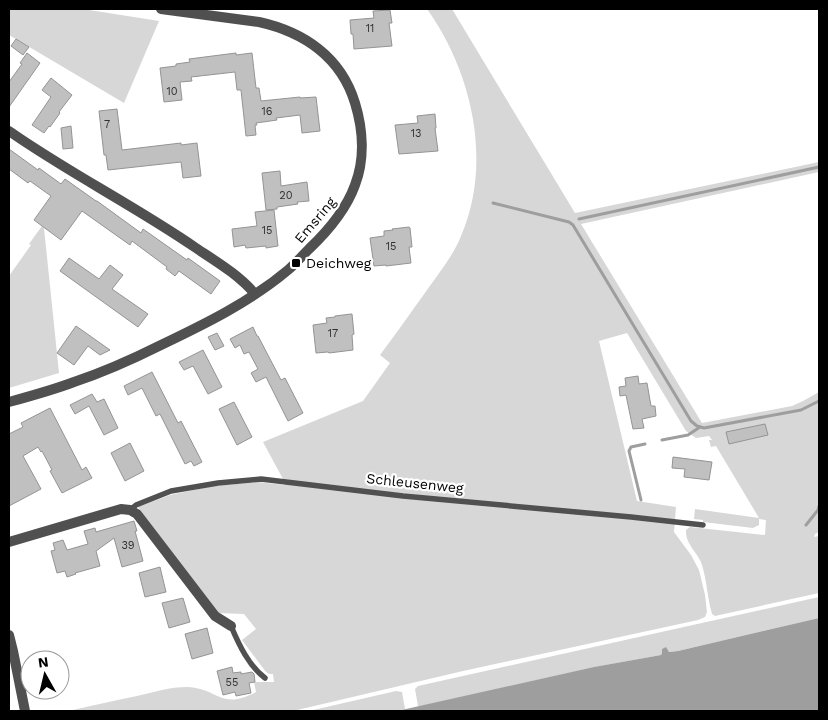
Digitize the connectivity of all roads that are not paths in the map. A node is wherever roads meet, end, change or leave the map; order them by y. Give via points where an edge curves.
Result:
1 (161, 9) edge
2 (9, 131) edge
3 (255, 294) junction
4 (9, 402) edge
5 (130, 510) junction
6 (703, 525) dead end
7 (9, 542) edge
8 (231, 626) joint
9 (9, 635) edge
10 (265, 678) dead end
11 (25, 711) edge

1 - 3 street, Emsring via 259,22 302,37 332,62 354,100 362,142 358,174 350,197 341,213 314,244 288,270
2 - 3 street via 177,235 242,280
3 - 4 street, Emsring via 222,315 150,351 58,388
5 - 6 lane, Schleusenweg via 171,491 261,479
5 - 7 street, Schleusenweg via 121,509
5 - 8 street via 137,514 216,616
8 - 10 lane via 257,672
9 - 11 street

